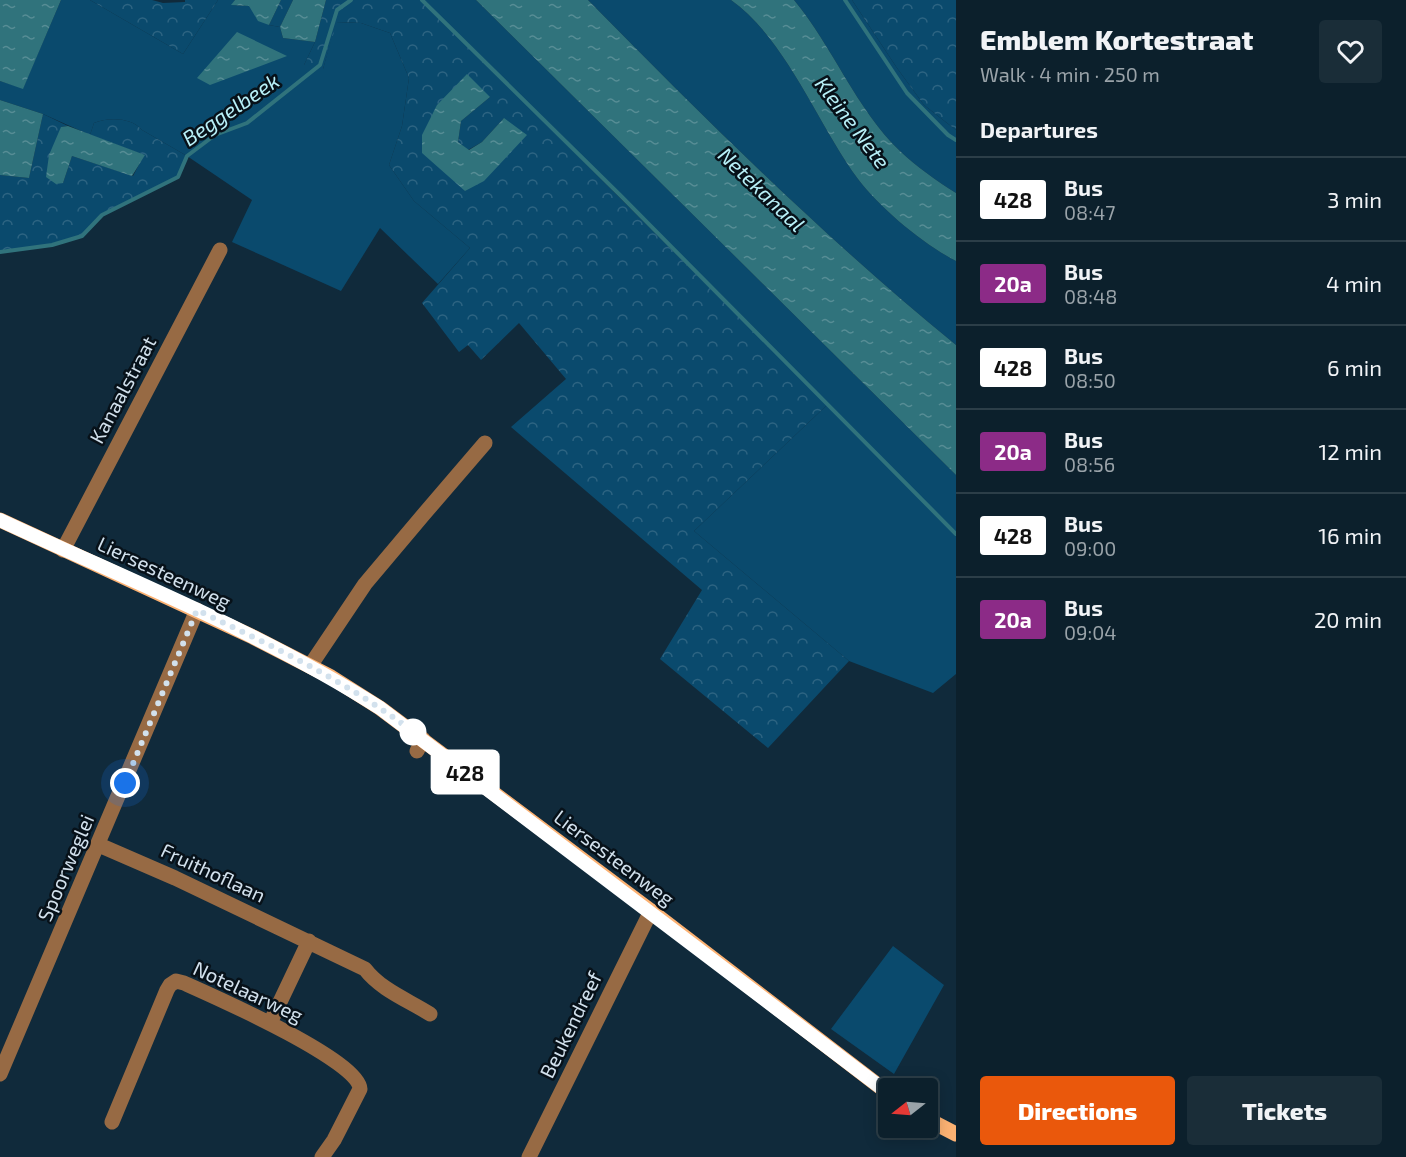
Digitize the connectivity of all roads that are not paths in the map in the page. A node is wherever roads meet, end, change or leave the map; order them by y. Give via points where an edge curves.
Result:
1 (220, 250) dead end
2 (485, 443) dead end
3 (0, 520) edge
4 (63, 550) junction
5 (197, 610) junction
6 (310, 666) junction
7 (99, 845) junction
8 (651, 911) junction
9 (309, 941) junction
10 (430, 1014) dead end
11 (270, 1023) junction
12 (0, 1074) edge
13 (878, 1085) edge
14 (112, 1122) dead end
15 (938, 1125) edge
16 (956, 1134) edge
17 (322, 1157) edge
18 (529, 1157) edge

1 - 4 street, Kanaalstraat
2 - 6 street via 365,584
3 - 4 main road, Liersesteenweg
4 - 5 main road, Liersesteenweg
5 - 6 main road, Liersesteenweg
5 - 7 street, Spoorweglei
6 - 8 main road, Liersesteenweg via 380,708 420,745
7 - 9 street, Fruithoflaan
7 - 12 street, Spoorweglei
8 - 13 main road, Liersesteenweg
8 - 18 street, Beukendreef
9 - 10 street, Fruithoflaan via 365,969 373,980
9 - 11 street
11 - 14 street, Notelaarweg via 176,981 170,985
11 - 17 street, Notelaarweg via 328,1057 360,1084
15 - 16 main road

